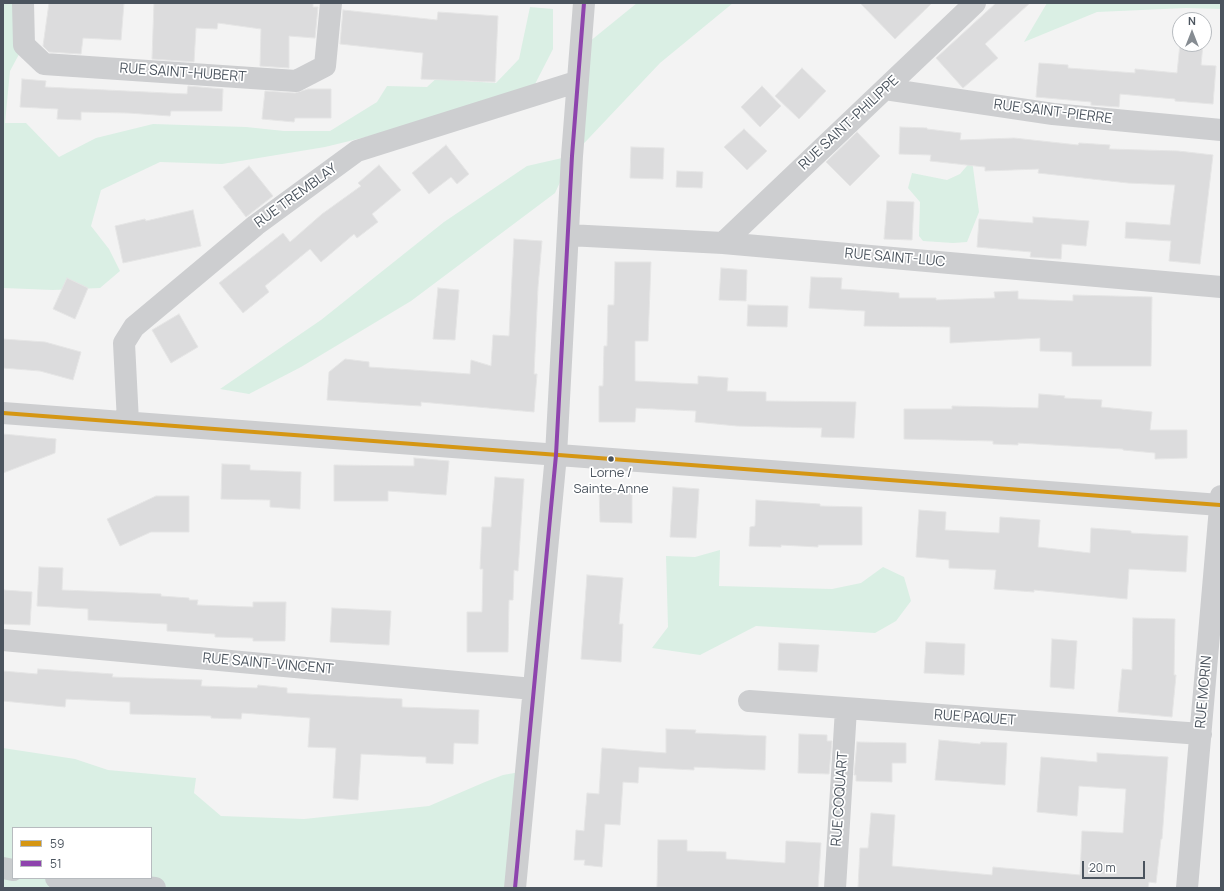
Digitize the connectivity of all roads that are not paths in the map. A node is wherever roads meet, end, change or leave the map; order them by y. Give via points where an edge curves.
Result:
1 (23, 3) edge
2 (331, 3) edge
3 (584, 3) edge
4 (975, 3) edge
5 (576, 82) junction
6 (885, 89) junction
7 (1221, 130) edge
8 (568, 235) junction
9 (723, 243) junction
10 (1221, 287) edge
11 (3, 413) edge
12 (128, 422) junction
13 (556, 454) junction
14 (1221, 500) edge
15 (3, 640) edge
16 (533, 689) junction
17 (750, 702) dead end
18 (846, 709) junction
19 (1200, 734) junction
20 (66, 879) edge
21 (155, 888) edge
22 (515, 888) edge
23 (835, 888) edge
24 (1187, 888) edge

1 - 2 street, RUE SAINT-HUBERT via 24,45 44,64 296,81 325,66
3 - 5 street
4 - 6 street, RUE SAINT-PHILIPPE
5 - 8 street
5 - 12 street, RUE TREMBLAY via 357,151 256,225 134,327 124,343
6 - 7 street, RUE SAINT-PIERRE via 1053,114
6 - 9 street, RUE SAINT-PHILIPPE
8 - 9 street, RUE SAINT-LUC
8 - 13 street
9 - 10 street, RUE SAINT-LUC
11 - 12 street
12 - 13 street
13 - 14 street
13 - 16 street
14 - 19 street, RUE MORIN
15 - 16 street, RUE SAINT-VINCENT
16 - 22 street
17 - 18 street, RUE PAQUET
18 - 19 street, RUE PAQUET
18 - 23 street, RUE COQUART
19 - 24 street, RUE MORIN
20 - 21 main road

